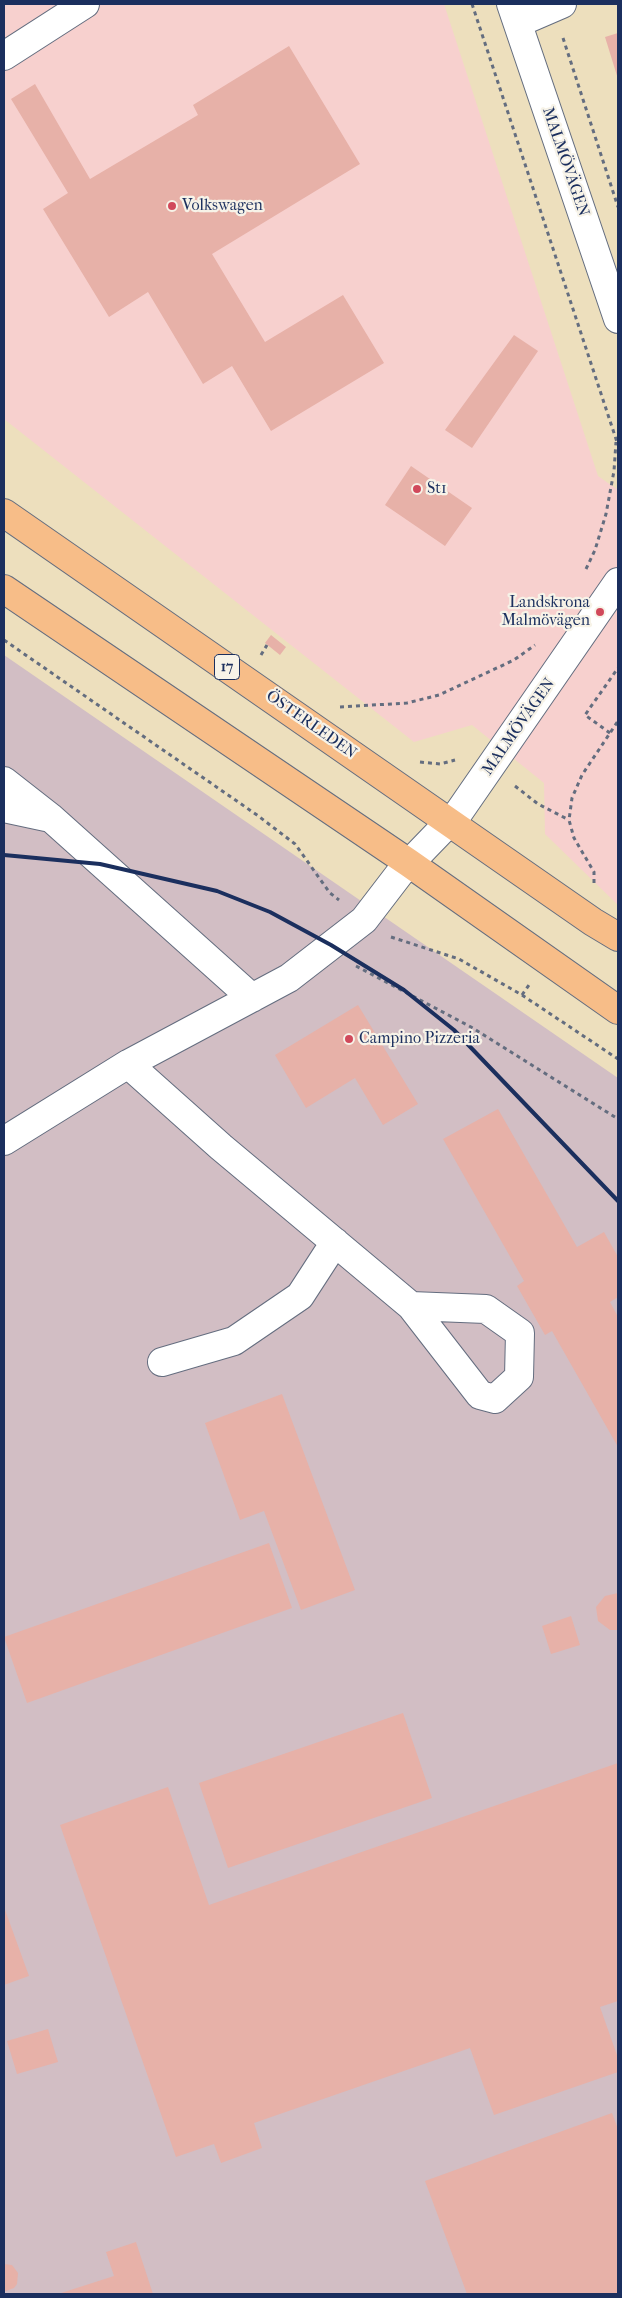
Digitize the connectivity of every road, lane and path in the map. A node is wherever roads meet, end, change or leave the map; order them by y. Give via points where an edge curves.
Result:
1 (85, 4) edge
2 (472, 4) edge
3 (558, 6) edge
4 (515, 13) edge
5 (4, 56) edge
6 (618, 208) edge
7 (618, 319) edge
8 (618, 442) edge
9 (4, 513) edge
10 (618, 582) edge
11 (4, 589) edge
12 (4, 640) edge
13 (540, 641) dead end
14 (618, 668) edge
15 (334, 707) dead end
16 (618, 721) edge
17 (610, 733) junction
18 (462, 754) dead end
19 (413, 758) dead end
20 (4, 781) edge
21 (4, 808) edge
22 (50, 817) junction
23 (450, 821) junction
24 (410, 864) junction
25 (578, 912) junction
26 (364, 920) junction
27 (618, 937) edge
28 (324, 950) junction
29 (546, 961) junction
30 (522, 995) junction
31 (252, 998) junction
32 (618, 1010) edge
33 (618, 1059) edge
34 (128, 1064) junction
35 (618, 1119) edge
36 (4, 1141) edge
37 (334, 1242) junction
38 (411, 1306) dead end
39 (162, 1362) dead end

1 - 5 street
2 - 8 path
3 - 4 street
3 - 6 path
4 - 7 street, MALMÖVÄGEN
9 - 23 main road, ÖSTERLEDEN / 17
10 - 23 street, MALMÖVÄGEN via 497,759
11 - 24 main road
12 - 26 path via 295,844 330,893
13 - 15 path via 514,660 439,695 407,702
14 - 17 path via 585,715
16 - 17 path
17 - 25 path via 582,775 572,798 569,820 574,838 594,872 593,891
18 - 19 path via 455,760 440,764 422,763
20 - 22 street
21 - 22 street
22 - 31 street
23 - 24 street, MALMÖVÄGEN
23 - 25 main road, ÖSTERLEDEN / 17
24 - 26 street, MALMÖVÄGEN
24 - 29 main road
25 - 27 main road, ÖSTERLEDEN / 17
26 - 28 street, MALMÖVÄGEN
26 - 30 path via 392,938 459,958
28 - 31 street, MALMÖVÄGEN via 289,978
28 - 35 path via 472,1027
29 - 30 path
29 - 32 main road
30 - 33 path
31 - 34 street, MALMÖVÄGEN
34 - 36 street, MALMÖVÄGEN
34 - 37 street
37 - 38 street
37 - 39 street via 300,1296 234,1341

